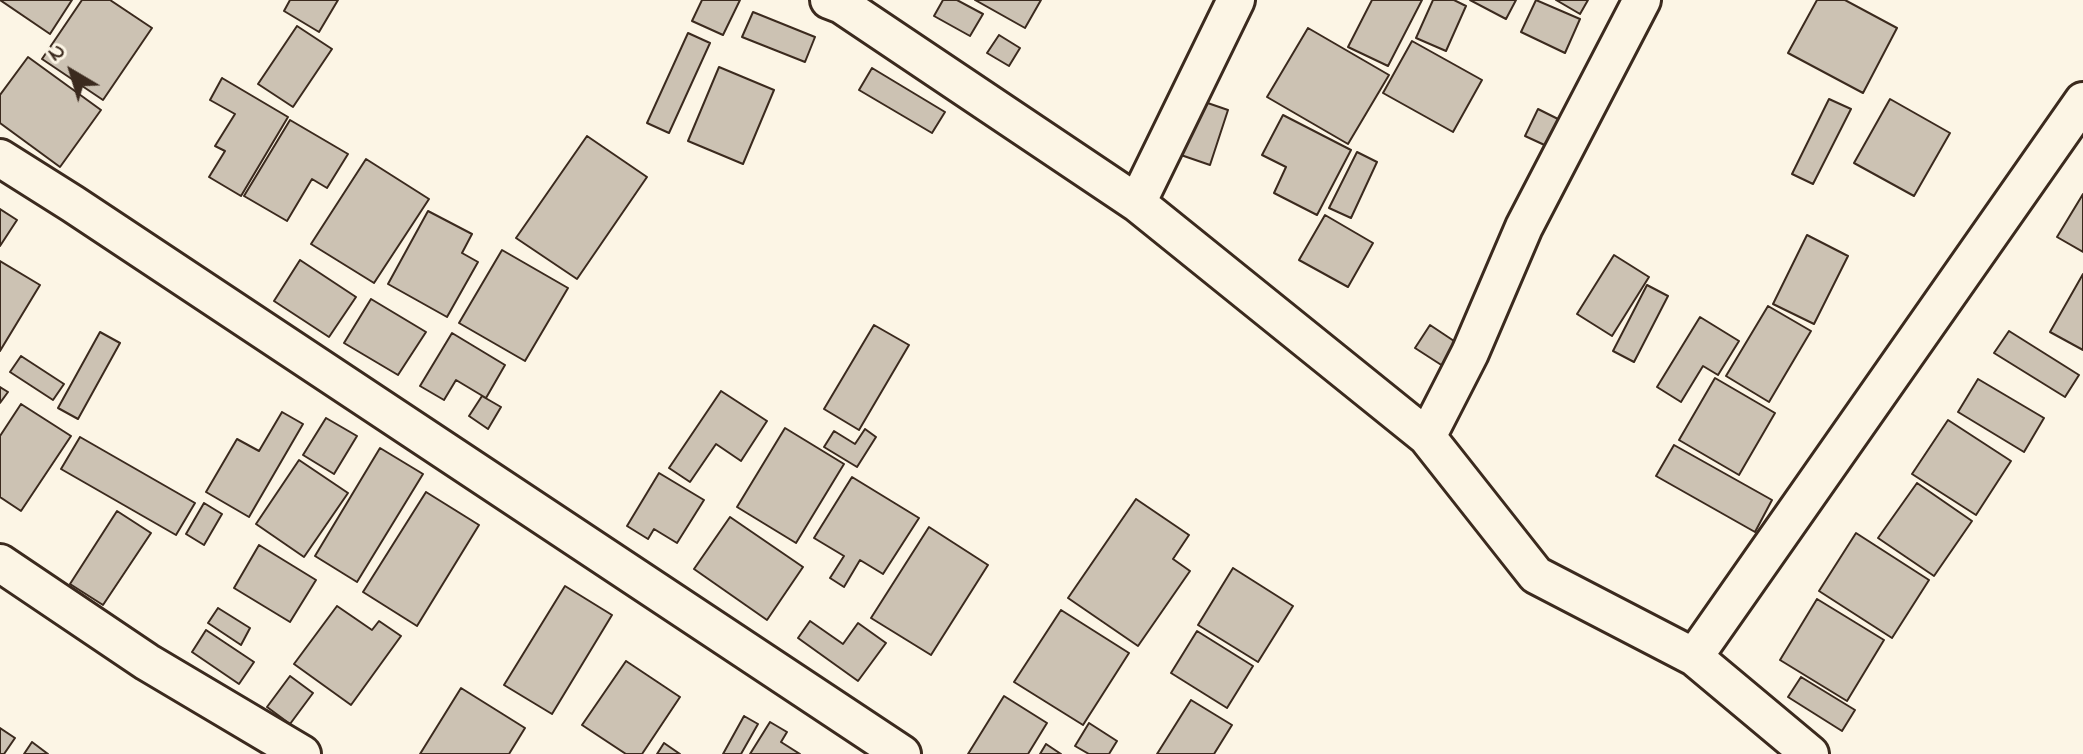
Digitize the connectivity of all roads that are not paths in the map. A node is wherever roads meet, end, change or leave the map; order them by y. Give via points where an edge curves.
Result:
1 (1236, 0) edge
2 (1642, 0) edge
3 (839, 2) edge
4 (2083, 101) edge
5 (0, 158) edge
6 (1137, 203) junction
7 (1427, 437) junction
8 (0, 563) edge
9 (1694, 657) junction
10 (302, 754) edge
11 (902, 754) edge
12 (1810, 754) edge

1 - 6 street
2 - 7 street via 1524,227
3 - 6 street
4 - 9 street
5 - 11 street
6 - 7 street
7 - 9 street via 1536,575
8 - 10 street via 147,662
9 - 12 street

